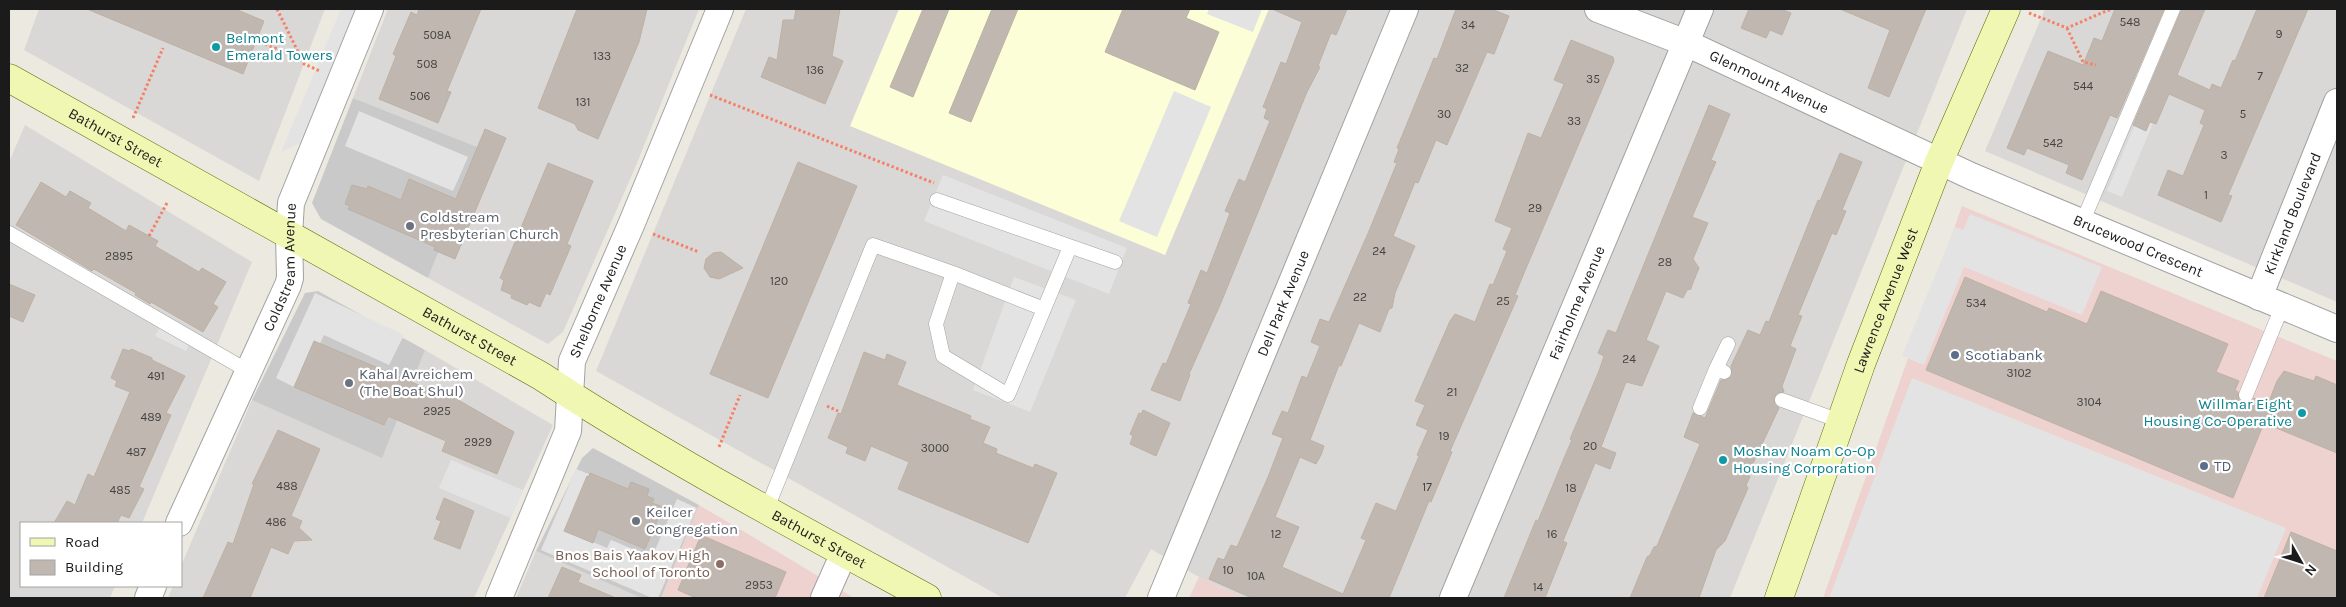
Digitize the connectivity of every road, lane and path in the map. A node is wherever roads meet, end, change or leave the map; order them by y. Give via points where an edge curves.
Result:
1 (277, 9) edge
2 (370, 9) edge
3 (720, 9) edge
4 (1405, 9) edge
5 (1598, 9) edge
6 (1700, 9) edge
7 (2111, 9) edge
8 (2173, 9) edge
9 (2016, 10) edge
10 (2067, 28) junction
11 (1686, 43) junction
12 (265, 44) dead end
13 (163, 48) dead end
14 (301, 58) junction
15 (2096, 65) dead end
16 (9, 78) edge
17 (341, 81) junction
18 (688, 87) junction
19 (2337, 102) edge
20 (133, 118) dead end
21 (1939, 162) junction
22 (937, 200) joint
23 (167, 203) dead end
24 (2082, 223) junction
25 (632, 225) junction
26 (9, 233) edge
27 (289, 235) junction
28 (149, 236) dead end
29 (1070, 247) junction
30 (699, 252) dead end
31 (1115, 262) dead end
32 (953, 273) junction
33 (2270, 302) junction
34 (1044, 309) junction
35 (2337, 329) edge
36 (1728, 344) dead end
37 (248, 371) junction
38 (570, 394) junction
39 (740, 395) dead end
40 (2246, 395) dead end
41 (1782, 400) dead end
42 (1700, 408) dead end
43 (1840, 421) junction
44 (719, 447) dead end
45 (766, 511) junction
46 (179, 522) edge
47 (844, 553) junction
48 (498, 598) edge
49 (824, 598) edge
50 (927, 598) edge
51 (1161, 598) edge
52 (1453, 598) edge
53 (1779, 598) edge

1 - 14 path
2 - 17 street, Coldstream Avenue
3 - 18 street, Shelborne Avenue
4 - 51 street, Dell Park Avenue
5 - 11 street, Glenmount Avenue
6 - 11 street, Fairholme Avenue
7 - 10 path
8 - 24 lane
9 - 10 path
9 - 21 main road, Lawrence Avenue West
10 - 15 path via 2083,62
11 - 21 street, Glenmount Avenue
11 - 52 street, Fairholme Avenue
12 - 14 path
13 - 20 path
14 - 17 path via 304,64
16 - 27 main road, Bathurst Street
17 - 27 street, Coldstream Avenue via 291,203
18 - 22 path via 934,182
18 - 25 street, Shelborne Avenue
19 - 33 street, Kirkland Boulevard
21 - 24 street, Brucewood Crescent
21 - 43 main road, Lawrence Avenue West
22 - 29 lane
23 - 28 path
24 - 33 street, Brucewood Crescent
25 - 30 path
25 - 38 street, Shelborne Avenue via 572,361
26 - 37 lane
27 - 37 street, Coldstream Avenue via 290,278
27 - 38 main road, Bathurst Street
29 - 31 lane
29 - 34 lane
32 - 34 lane
32 - 34 lane via 936,324 943,356 1008,395
32 - 45 lane via 873,245
33 - 35 street, Brucewood Crescent
33 - 40 lane
36 - 42 lane via 1720,371
37 - 46 street, Coldstream Avenue
38 - 45 main road, Bathurst Street
38 - 48 street, Shelborne Avenue via 568,431
39 - 44 path
41 - 43 lane
43 - 53 main road, Lawrence Avenue West
45 - 47 main road, Bathurst Street
47 - 49 street
47 - 50 main road, Bathurst Street

